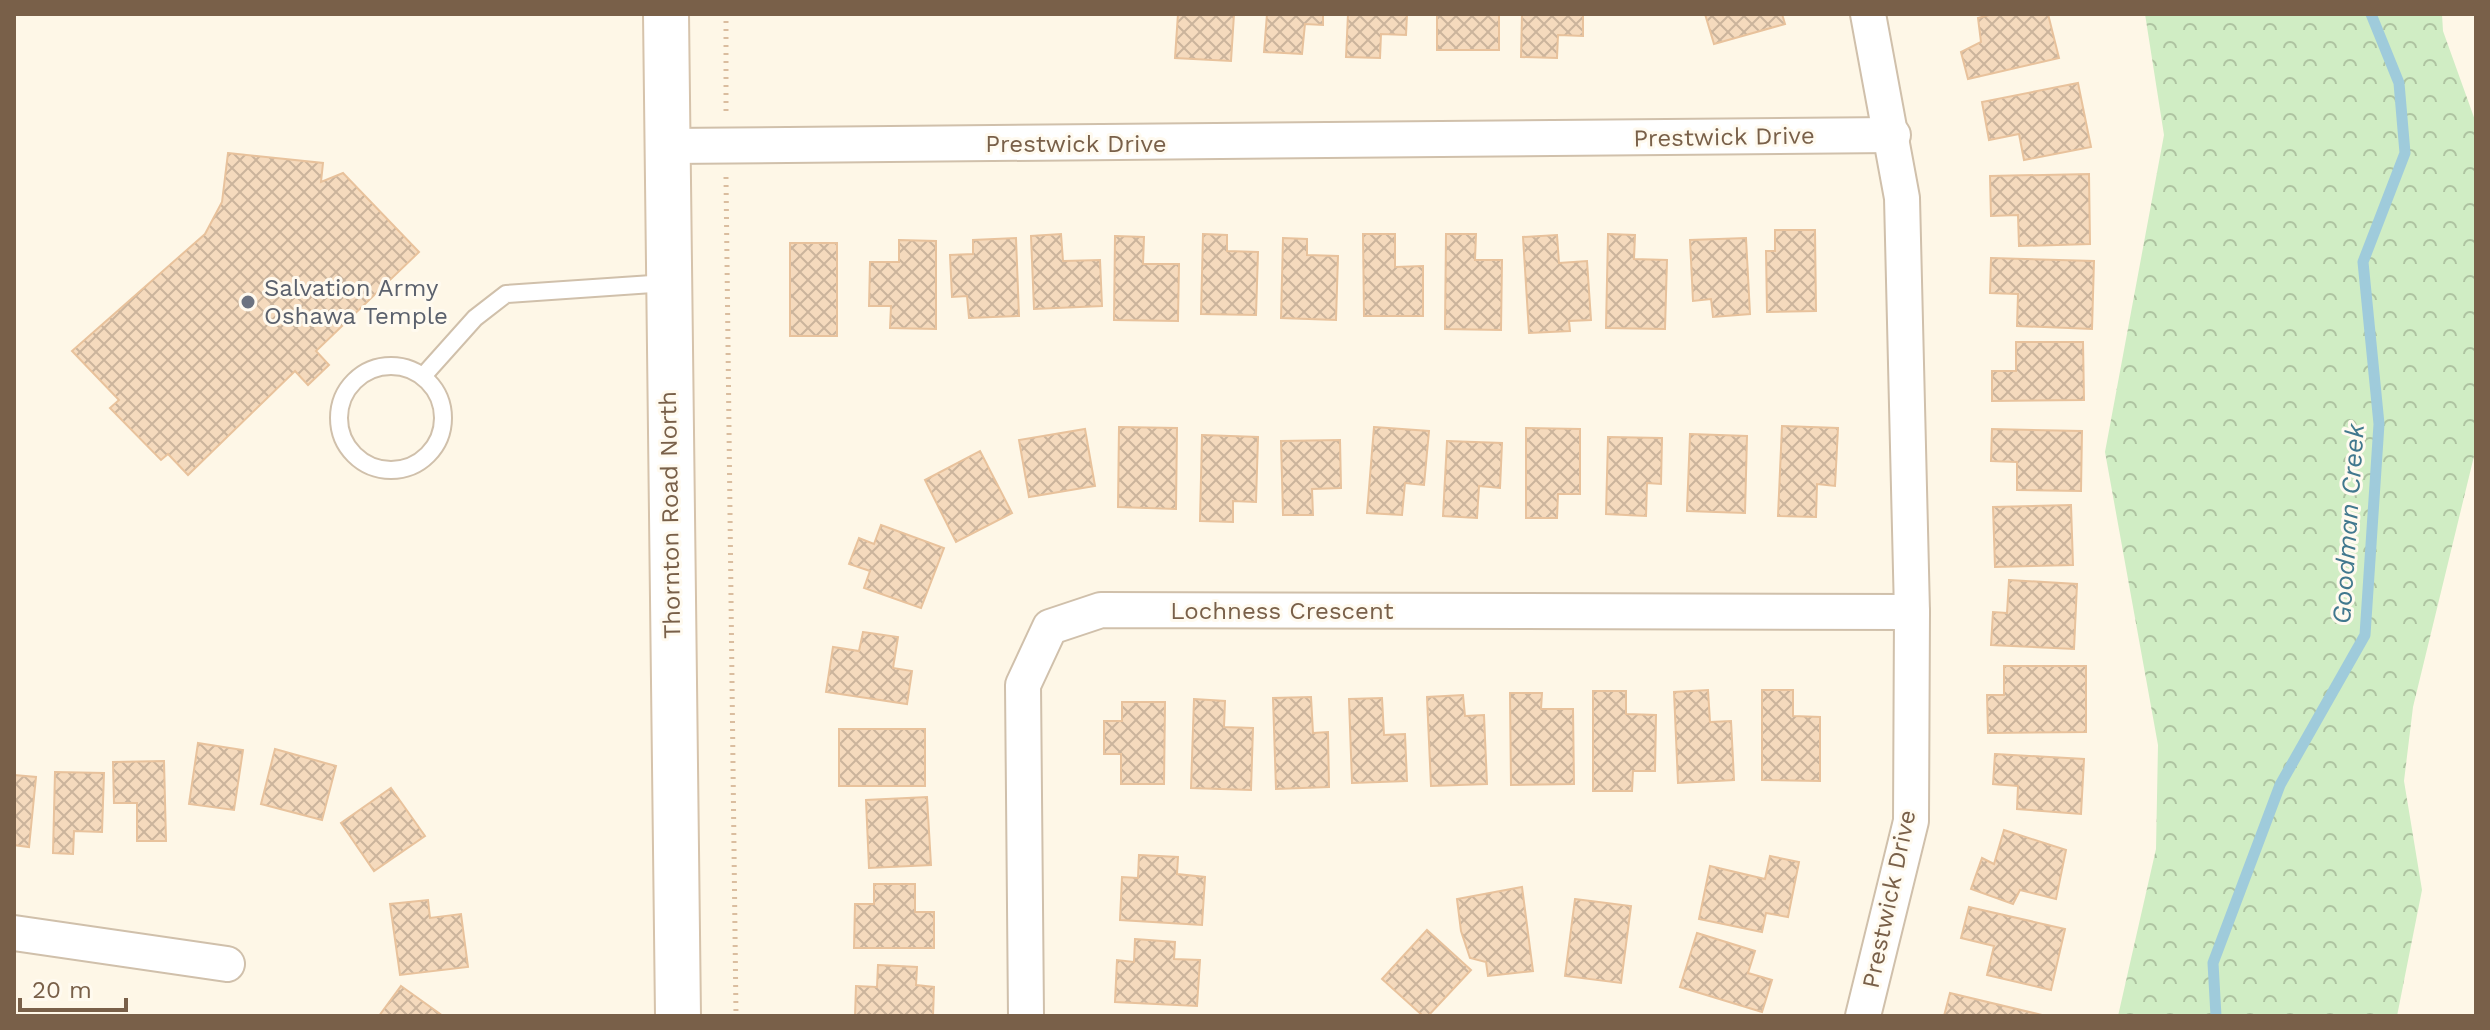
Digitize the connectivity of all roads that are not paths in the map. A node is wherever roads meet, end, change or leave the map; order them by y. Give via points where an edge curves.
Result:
1 (666, 14) edge
2 (1868, 14) edge
3 (1893, 135) junction
4 (668, 146) junction
5 (667, 283) junction
6 (424, 375) junction
7 (1912, 612) junction
8 (14, 933) edge
9 (227, 964) dead end
10 (678, 1016) edge
11 (1026, 1016) edge
12 (1863, 1016) edge

1 - 4 main road, Thornton Road North
2 - 3 street
3 - 4 street, Prestwick Drive
3 - 7 street, Prestwick Drive via 1902,198
4 - 5 main road, Thornton Road North
5 - 6 lane via 506,294 475,318
5 - 10 main road, Thornton Road North
6 - 6 lane via 387,364 353,379 337,413 346,449 377,470 414,467 439,442 443,405
7 - 11 street, Lochness Crescent via 1101,610 1050,627 1023,685
7 - 12 street, Prestwick Drive via 1911,821
8 - 9 street

